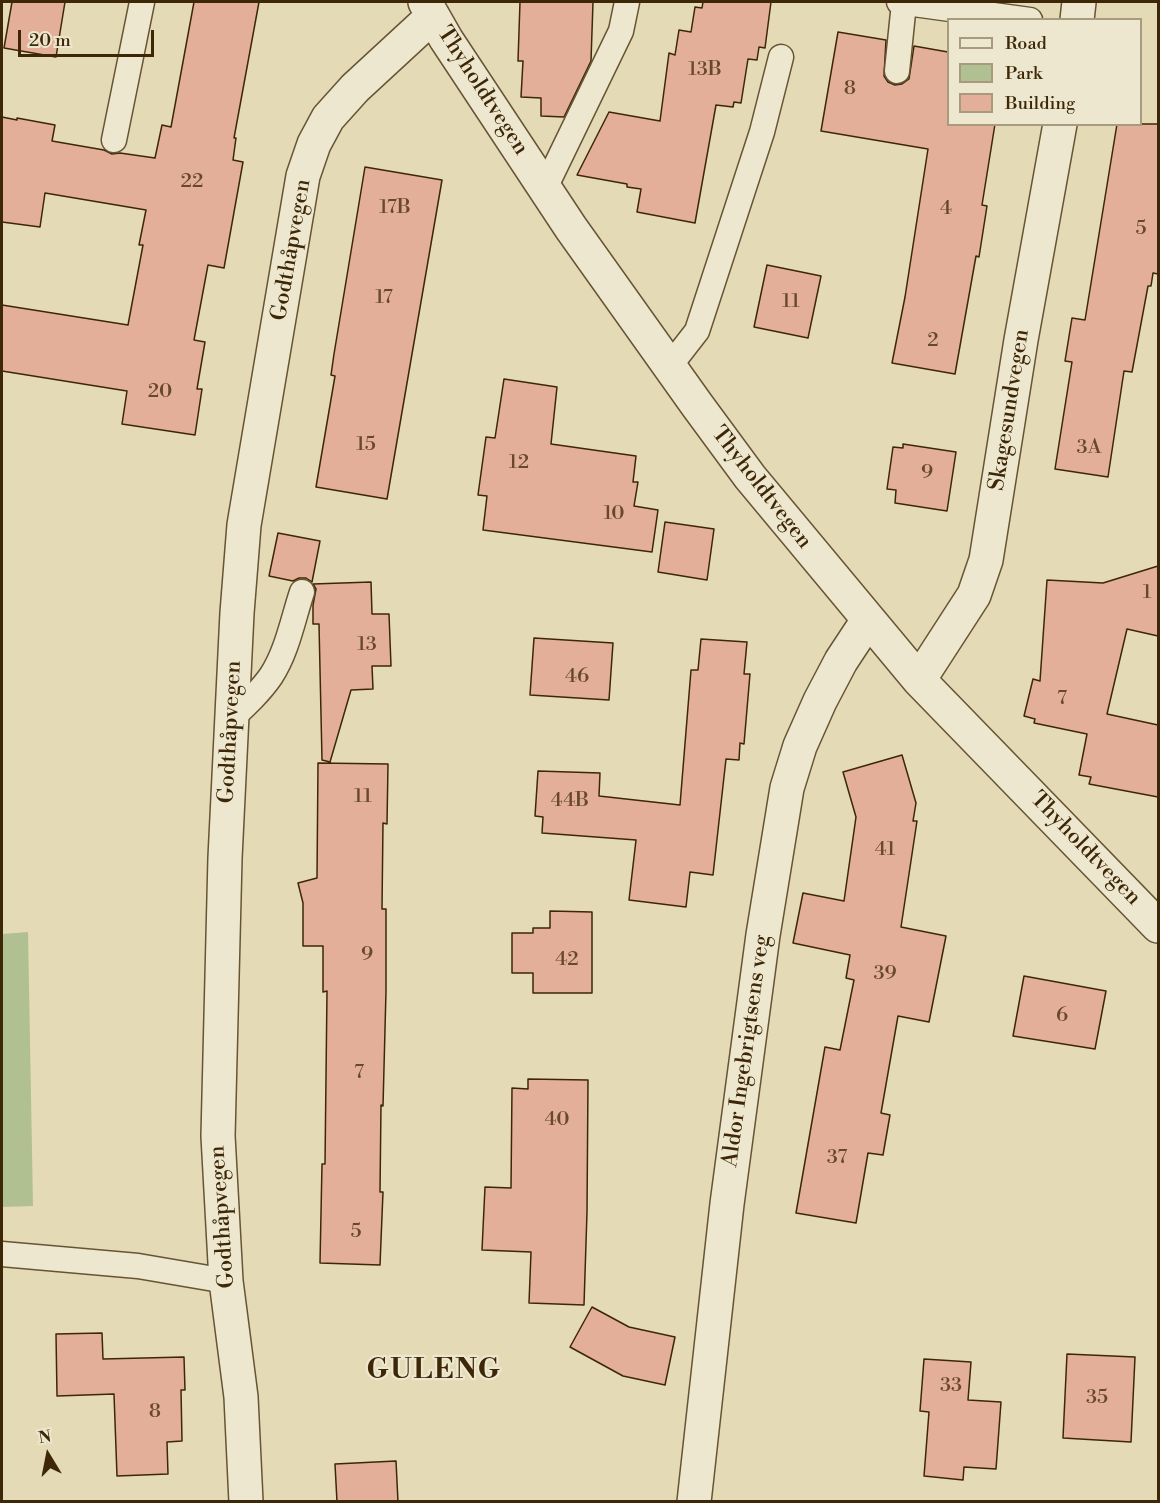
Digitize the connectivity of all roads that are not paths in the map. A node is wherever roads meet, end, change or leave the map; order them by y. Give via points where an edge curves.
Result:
1 (142, 2) edge
2 (627, 2) edge
3 (901, 2) edge
4 (1079, 2) edge
5 (429, 9) edge
6 (1016, 18) edge
7 (1077, 18) edge
8 (781, 57) dead end
9 (897, 71) dead end
10 (1060, 126) edge
11 (114, 140) dead end
12 (546, 188) junction
13 (669, 367) junction
14 (302, 592) dead end
15 (868, 620) junction
16 (919, 680) junction
17 (232, 718) junction
18 (1158, 926) edge
19 (2, 1254) edge
20 (226, 1281) junction
21 (246, 1502) edge
22 (694, 1502) edge

1 - 11 lane
2 - 12 lane via 621,31
3 - 6 lane
3 - 9 lane
4 - 7 street
5 - 12 street, Thyholdtvegen
5 - 17 street, Godthåpvegen via 328,118 303,176 244,525
8 - 13 lane via 758,143 697,332
10 - 16 street, Skagesundvegen via 986,561 974,594
12 - 13 street, Thyholdtvegen
13 - 15 street, Thyholdtvegen via 750,477
14 - 17 lane via 272,675
15 - 16 street, Thyholdtvegen
15 - 22 street, Aldor Ingebrigtsens veg via 820,701 787,788 730,1181
16 - 18 street, Thyholdtvegen
17 - 20 street, Godthåpvegen via 218,1136
19 - 20 lane via 138,1266
20 - 21 street, Godthåpvegen via 241,1397

